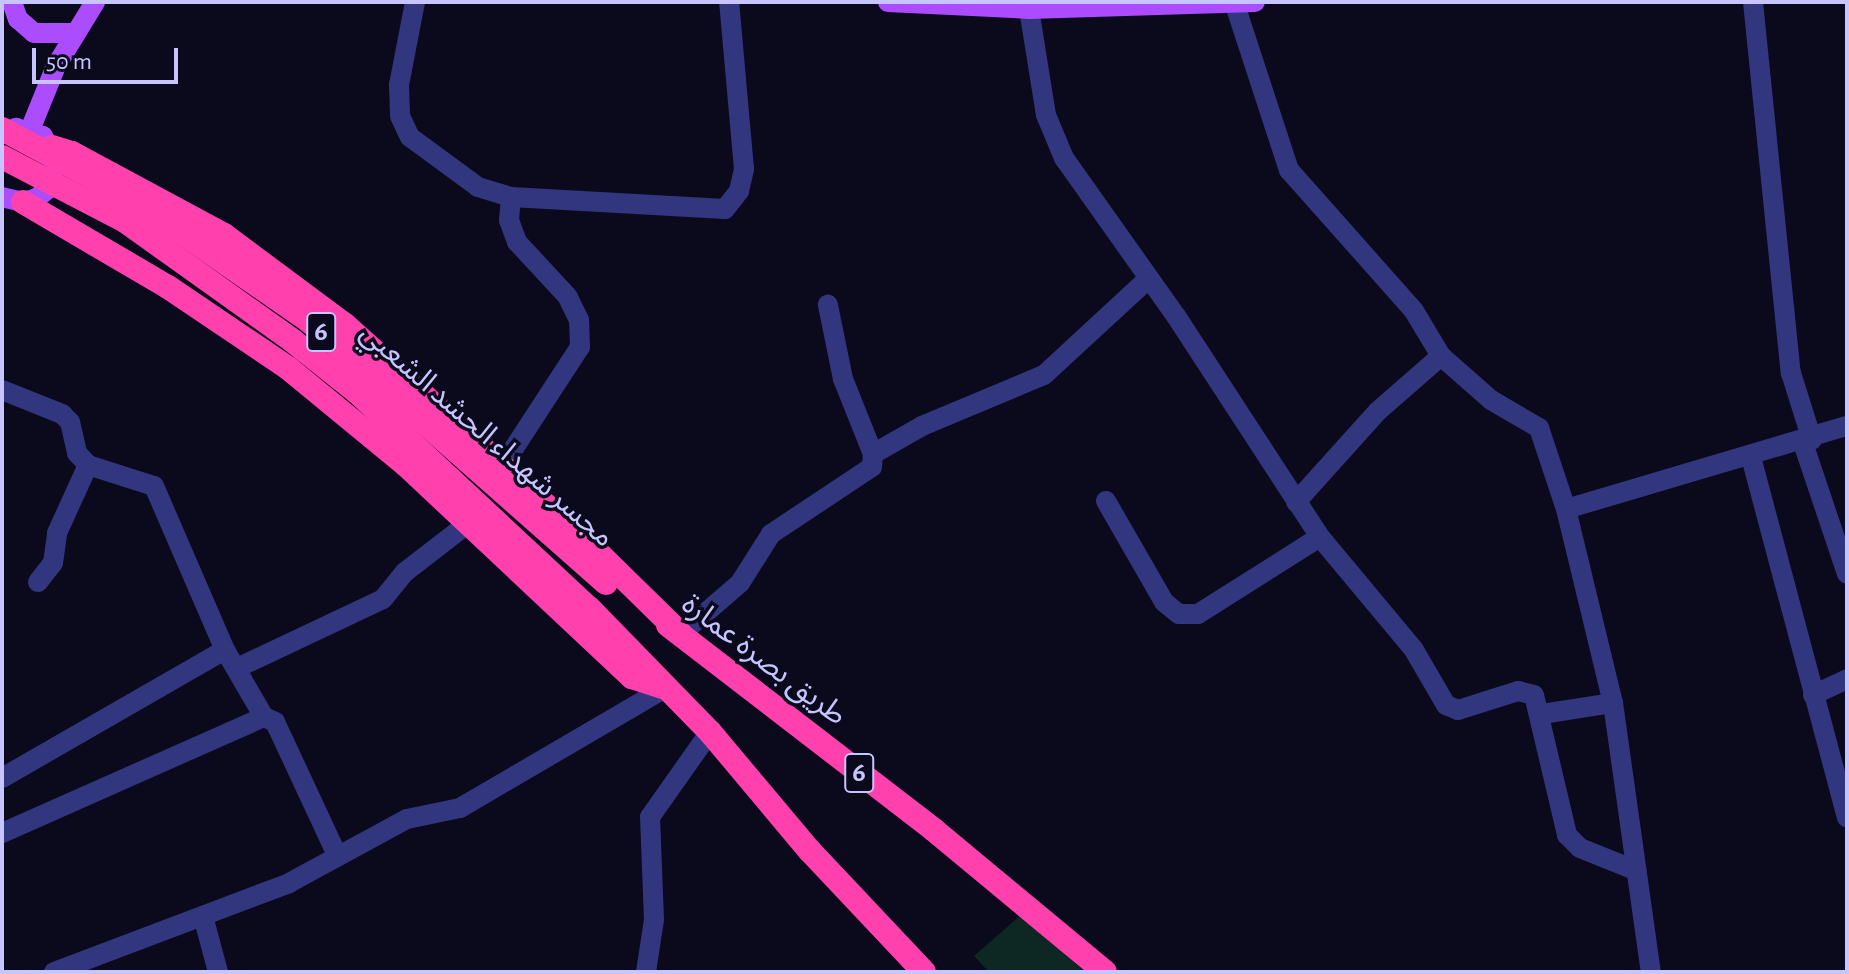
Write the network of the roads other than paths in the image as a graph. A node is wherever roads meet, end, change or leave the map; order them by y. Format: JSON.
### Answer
{"nodes":[{"id":1,"x":12,"y":2,"type":"edge"},
{"id":2,"x":95,"y":2,"type":"edge"},
{"id":3,"x":415,"y":2,"type":"edge"},
{"id":4,"x":729,"y":2,"type":"edge"},
{"id":5,"x":888,"y":2,"type":"edge"},
{"id":6,"x":1753,"y":2,"type":"edge"},
{"id":7,"x":1245,"y":4,"type":"edge"},
{"id":8,"x":1029,"y":9,"type":"junction"},
{"id":9,"x":73,"y":33,"type":"junction"},
{"id":10,"x":10,"y":128,"type":"edge"},
{"id":11,"x":52,"y":147,"type":"junction"},
{"id":12,"x":2,"y":157,"type":"edge"},
{"id":13,"x":511,"y":197,"type":"junction"},
{"id":14,"x":8,"y":202,"type":"edge"},
{"id":15,"x":1148,"y":279,"type":"junction"},
{"id":16,"x":828,"y":305,"type":"dead end"},
{"id":17,"x":1441,"y":356,"type":"junction"},
{"id":18,"x":2,"y":390,"type":"edge"},
{"id":19,"x":1847,"y":426,"type":"edge"},
{"id":20,"x":1807,"y":441,"type":"junction"},
{"id":21,"x":873,"y":454,"type":"junction"},
{"id":22,"x":1751,"y":457,"type":"junction"},
{"id":23,"x":88,"y":465,"type":"junction"},
{"id":24,"x":503,"y":465,"type":"junction"},
{"id":25,"x":1106,"y":501,"type":"dead end"},
{"id":26,"x":1296,"y":502,"type":"junction"},
{"id":27,"x":1566,"y":509,"type":"junction"},
{"id":28,"x":467,"y":524,"type":"junction"},
{"id":29,"x":1320,"y":537,"type":"junction"},
{"id":30,"x":1847,"y":574,"type":"edge"},
{"id":31,"x":38,"y":582,"type":"dead end"},
{"id":32,"x":606,"y":583,"type":"joint"},
{"id":33,"x":681,"y":634,"type":"junction"},
{"id":34,"x":225,"y":650,"type":"junction"},
{"id":35,"x":237,"y":668,"type":"junction"},
{"id":36,"x":1847,"y":679,"type":"edge"},
{"id":37,"x":665,"y":688,"type":"junction"},
{"id":38,"x":1813,"y":695,"type":"junction"},
{"id":39,"x":1613,"y":703,"type":"junction"},
{"id":40,"x":1542,"y":714,"type":"junction"},
{"id":41,"x":264,"y":717,"type":"junction"},
{"id":42,"x":710,"y":732,"type":"junction"},
{"id":43,"x":2,"y":778,"type":"edge"},
{"id":44,"x":1847,"y":817,"type":"edge"},
{"id":45,"x":2,"y":833,"type":"edge"},
{"id":46,"x":337,"y":855,"type":"junction"},
{"id":47,"x":1637,"y":871,"type":"junction"},
{"id":48,"x":203,"y":916,"type":"junction"},
{"id":49,"x":54,"y":972,"type":"edge"},
{"id":50,"x":218,"y":972,"type":"edge"},
{"id":51,"x":646,"y":972,"type":"edge"},
{"id":52,"x":924,"y":972,"type":"edge"},
{"id":53,"x":1105,"y":972,"type":"edge"},
{"id":54,"x":1651,"y":972,"type":"edge"}],
"edges":[{"from":1,"to":9,"type":"main road"},
{"from":2,"to":9,"type":"main road"},
{"from":3,"to":13,"type":"street"},
{"from":4,"to":13,"type":"street"},
{"from":5,"to":8,"type":"main road"},
{"from":6,"to":20,"type":"street"},
{"from":7,"to":8,"type":"main road"},
{"from":7,"to":17,"type":"street"},
{"from":8,"to":15,"type":"street"},
{"from":9,"to":10,"type":"main road"},
{"from":10,"to":11,"type":"main road"},
{"from":10,"to":32,"type":"highway","name":"مجسر شهداء الحشد الشعبي","number":"6","bridge":true},
{"from":11,"to":14,"type":"main road"},
{"from":11,"to":24,"type":"highway"},
{"from":12,"to":37,"type":"highway","number":"6","bridge":true},
{"from":13,"to":24,"type":"street"},
{"from":14,"to":28,"type":"highway"},
{"from":15,"to":21,"type":"street"},
{"from":15,"to":26,"type":"street"},
{"from":16,"to":21,"type":"street"},
{"from":17,"to":26,"type":"street"},
{"from":17,"to":27,"type":"street"},
{"from":18,"to":23,"type":"street"},
{"from":19,"to":20,"type":"street"},
{"from":20,"to":22,"type":"street"},
{"from":20,"to":30,"type":"street"},
{"from":21,"to":33,"type":"street"},
{"from":22,"to":27,"type":"street"},
{"from":22,"to":38,"type":"street"},
{"from":23,"to":31,"type":"street"},
{"from":23,"to":34,"type":"street"},
{"from":24,"to":33,"type":"highway"},
{"from":25,"to":29,"type":"street"},
{"from":26,"to":29,"type":"street"},
{"from":27,"to":39,"type":"street"},
{"from":28,"to":35,"type":"street"},
{"from":28,"to":37,"type":"highway"},
{"from":29,"to":40,"type":"street"},
{"from":32,"to":33,"type":"highway","name":"طريق بصرة عمارة","number":"6"},
{"from":33,"to":53,"type":"highway","name":"طريق بصرة عمارة","number":"6"},
{"from":34,"to":35,"type":"street"},
{"from":34,"to":43,"type":"street"},
{"from":35,"to":41,"type":"street"},
{"from":36,"to":38,"type":"street"},
{"from":37,"to":42,"type":"highway","number":"6"},
{"from":37,"to":46,"type":"street"},
{"from":38,"to":44,"type":"street"},
{"from":39,"to":40,"type":"street"},
{"from":39,"to":47,"type":"street"},
{"from":40,"to":47,"type":"street"},
{"from":41,"to":45,"type":"street"},
{"from":41,"to":46,"type":"street"},
{"from":42,"to":51,"type":"street"},
{"from":42,"to":52,"type":"highway","number":"6"},
{"from":46,"to":48,"type":"street"},
{"from":47,"to":54,"type":"street"},
{"from":48,"to":49,"type":"street"},
{"from":48,"to":50,"type":"street"}]}
